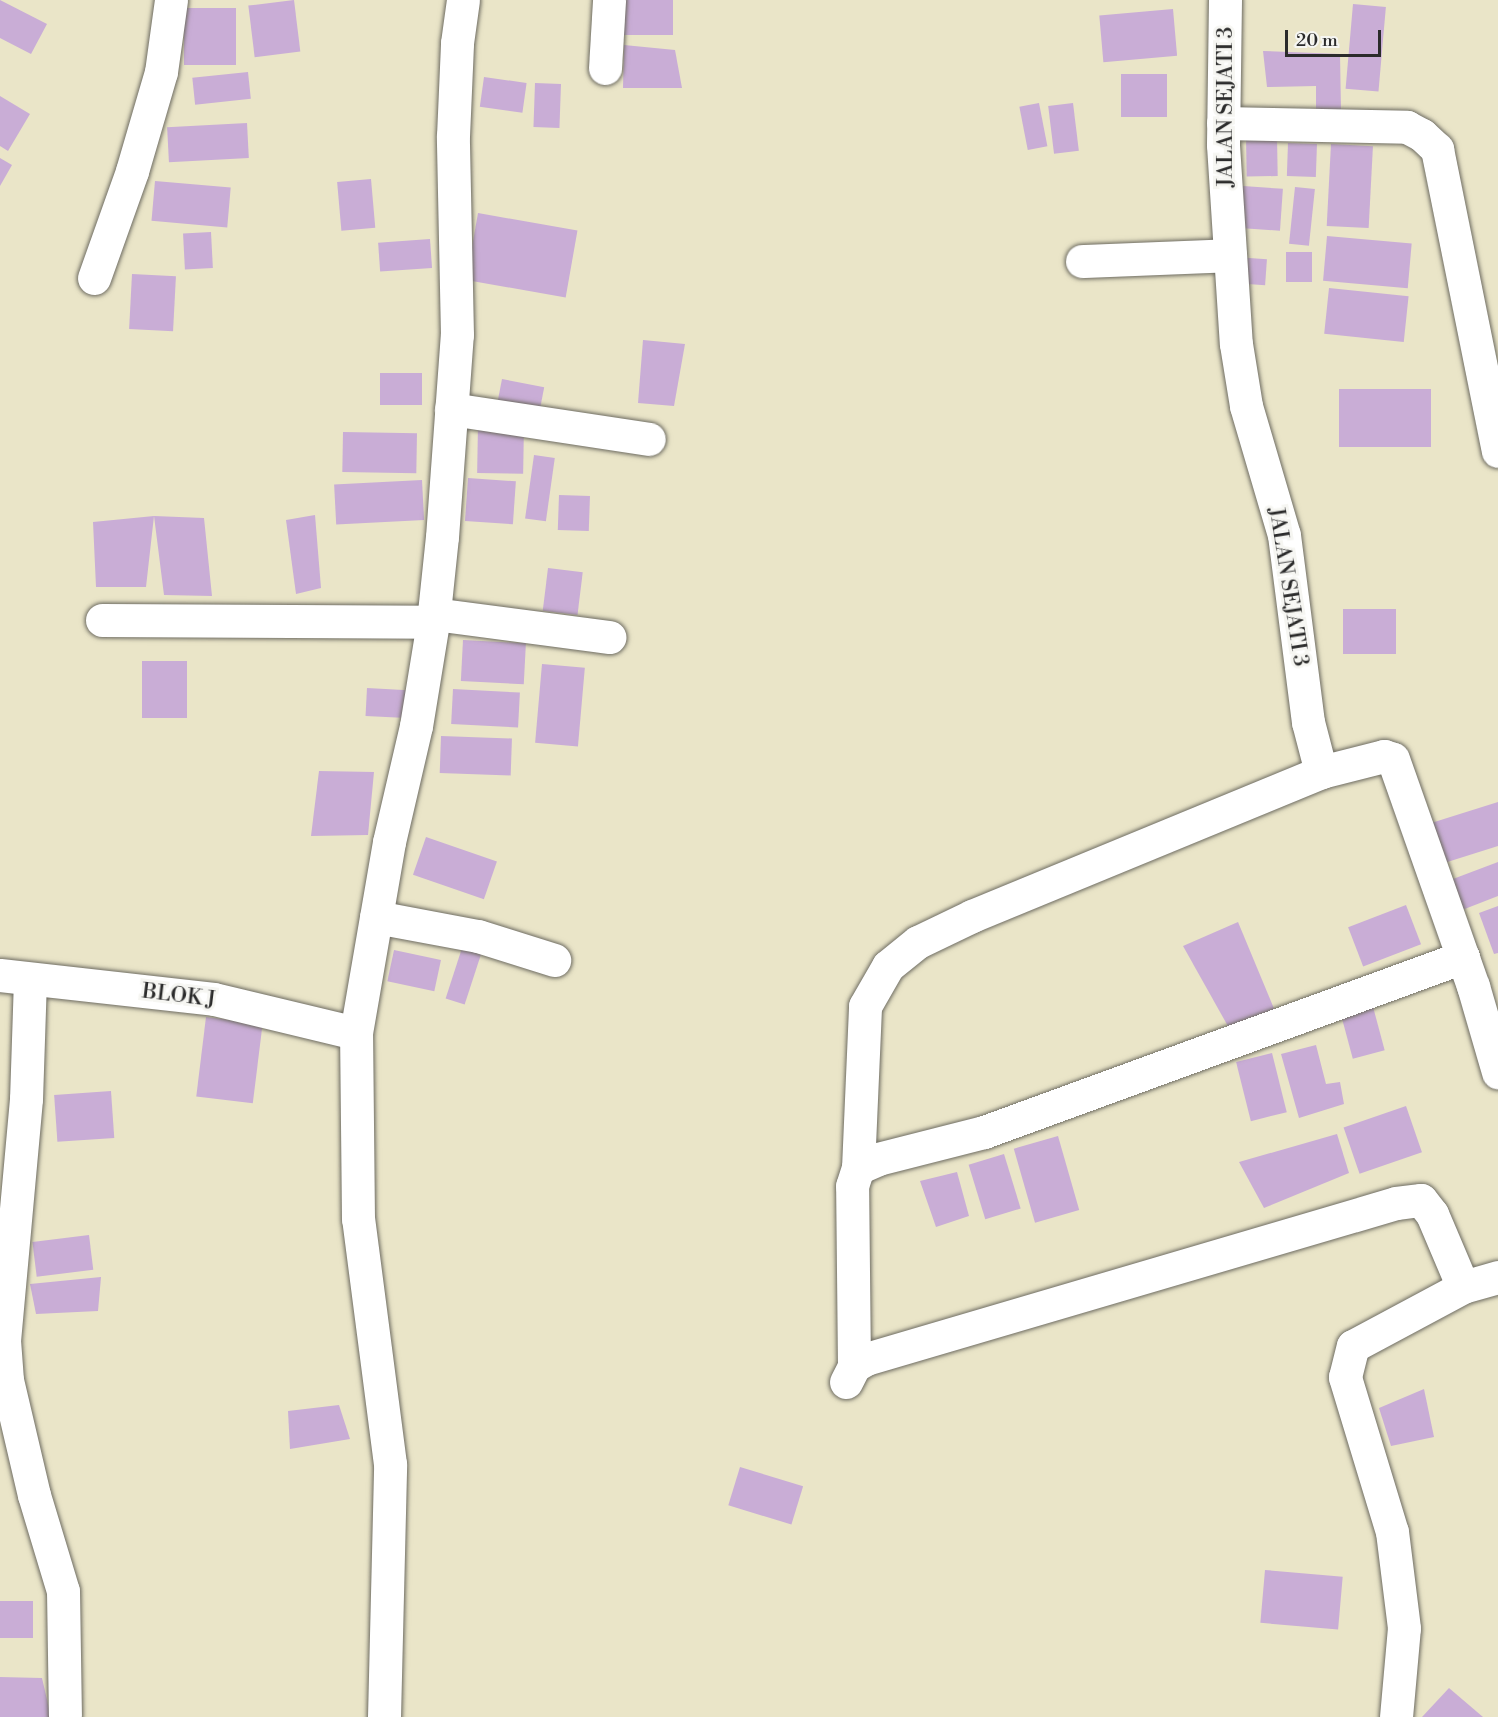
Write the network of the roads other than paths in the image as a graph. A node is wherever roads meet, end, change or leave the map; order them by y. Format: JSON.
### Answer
{"nodes":[{"id":1,"x":171,"y":0,"type":"edge"},
{"id":2,"x":464,"y":0,"type":"edge"},
{"id":3,"x":609,"y":0,"type":"edge"},
{"id":4,"x":1225,"y":0,"type":"edge"},
{"id":5,"x":605,"y":68,"type":"dead end"},
{"id":6,"x":1223,"y":123,"type":"junction"},
{"id":7,"x":1230,"y":255,"type":"junction"},
{"id":8,"x":1082,"y":261,"type":"dead end"},
{"id":9,"x":94,"y":278,"type":"dead end"},
{"id":10,"x":451,"y":409,"type":"junction"},
{"id":11,"x":649,"y":439,"type":"dead end"},
{"id":12,"x":1498,"y":451,"type":"edge"},
{"id":13,"x":433,"y":618,"type":"junction"},
{"id":14,"x":102,"y":620,"type":"dead end"},
{"id":15,"x":609,"y":637,"type":"dead end"},
{"id":16,"x":1321,"y":772,"type":"junction"},
{"id":17,"x":376,"y":917,"type":"junction"},
{"id":18,"x":1463,"y":957,"type":"junction"},
{"id":19,"x":555,"y":960,"type":"dead end"},
{"id":20,"x":15,"y":977,"type":"edge"},
{"id":21,"x":356,"y":1033,"type":"junction"},
{"id":22,"x":1498,"y":1072,"type":"edge"},
{"id":23,"x":858,"y":1168,"type":"junction"},
{"id":24,"x":1498,"y":1277,"type":"edge"},
{"id":25,"x":1463,"y":1287,"type":"junction"},
{"id":26,"x":65,"y":1715,"type":"dead end"},
{"id":27,"x":384,"y":1717,"type":"edge"},
{"id":28,"x":1396,"y":1717,"type":"edge"}],
"edges":[{"from":1,"to":9,"type":"street"},
{"from":2,"to":10,"type":"street"},
{"from":3,"to":5,"type":"street"},
{"from":4,"to":6,"type":"street","name":"JALAN SEJATI 3"},
{"from":6,"to":7,"type":"street","name":"JALAN SEJATI 3"},
{"from":6,"to":12,"type":"street"},
{"from":7,"to":8,"type":"street"},
{"from":7,"to":16,"type":"street","name":"JALAN SEJATI 3"},
{"from":10,"to":11,"type":"street"},
{"from":10,"to":13,"type":"street"},
{"from":13,"to":14,"type":"street"},
{"from":13,"to":15,"type":"street"},
{"from":13,"to":17,"type":"street"},
{"from":16,"to":18,"type":"street"},
{"from":16,"to":23,"type":"street"},
{"from":17,"to":19,"type":"street"},
{"from":17,"to":21,"type":"street"},
{"from":18,"to":22,"type":"street"},
{"from":18,"to":23,"type":"street"},
{"from":20,"to":21,"type":"street","name":"BLOK J"},
{"from":20,"to":26,"type":"street"},
{"from":21,"to":27,"type":"street"},
{"from":23,"to":25,"type":"street"},
{"from":24,"to":25,"type":"street"},
{"from":25,"to":28,"type":"street"}]}
